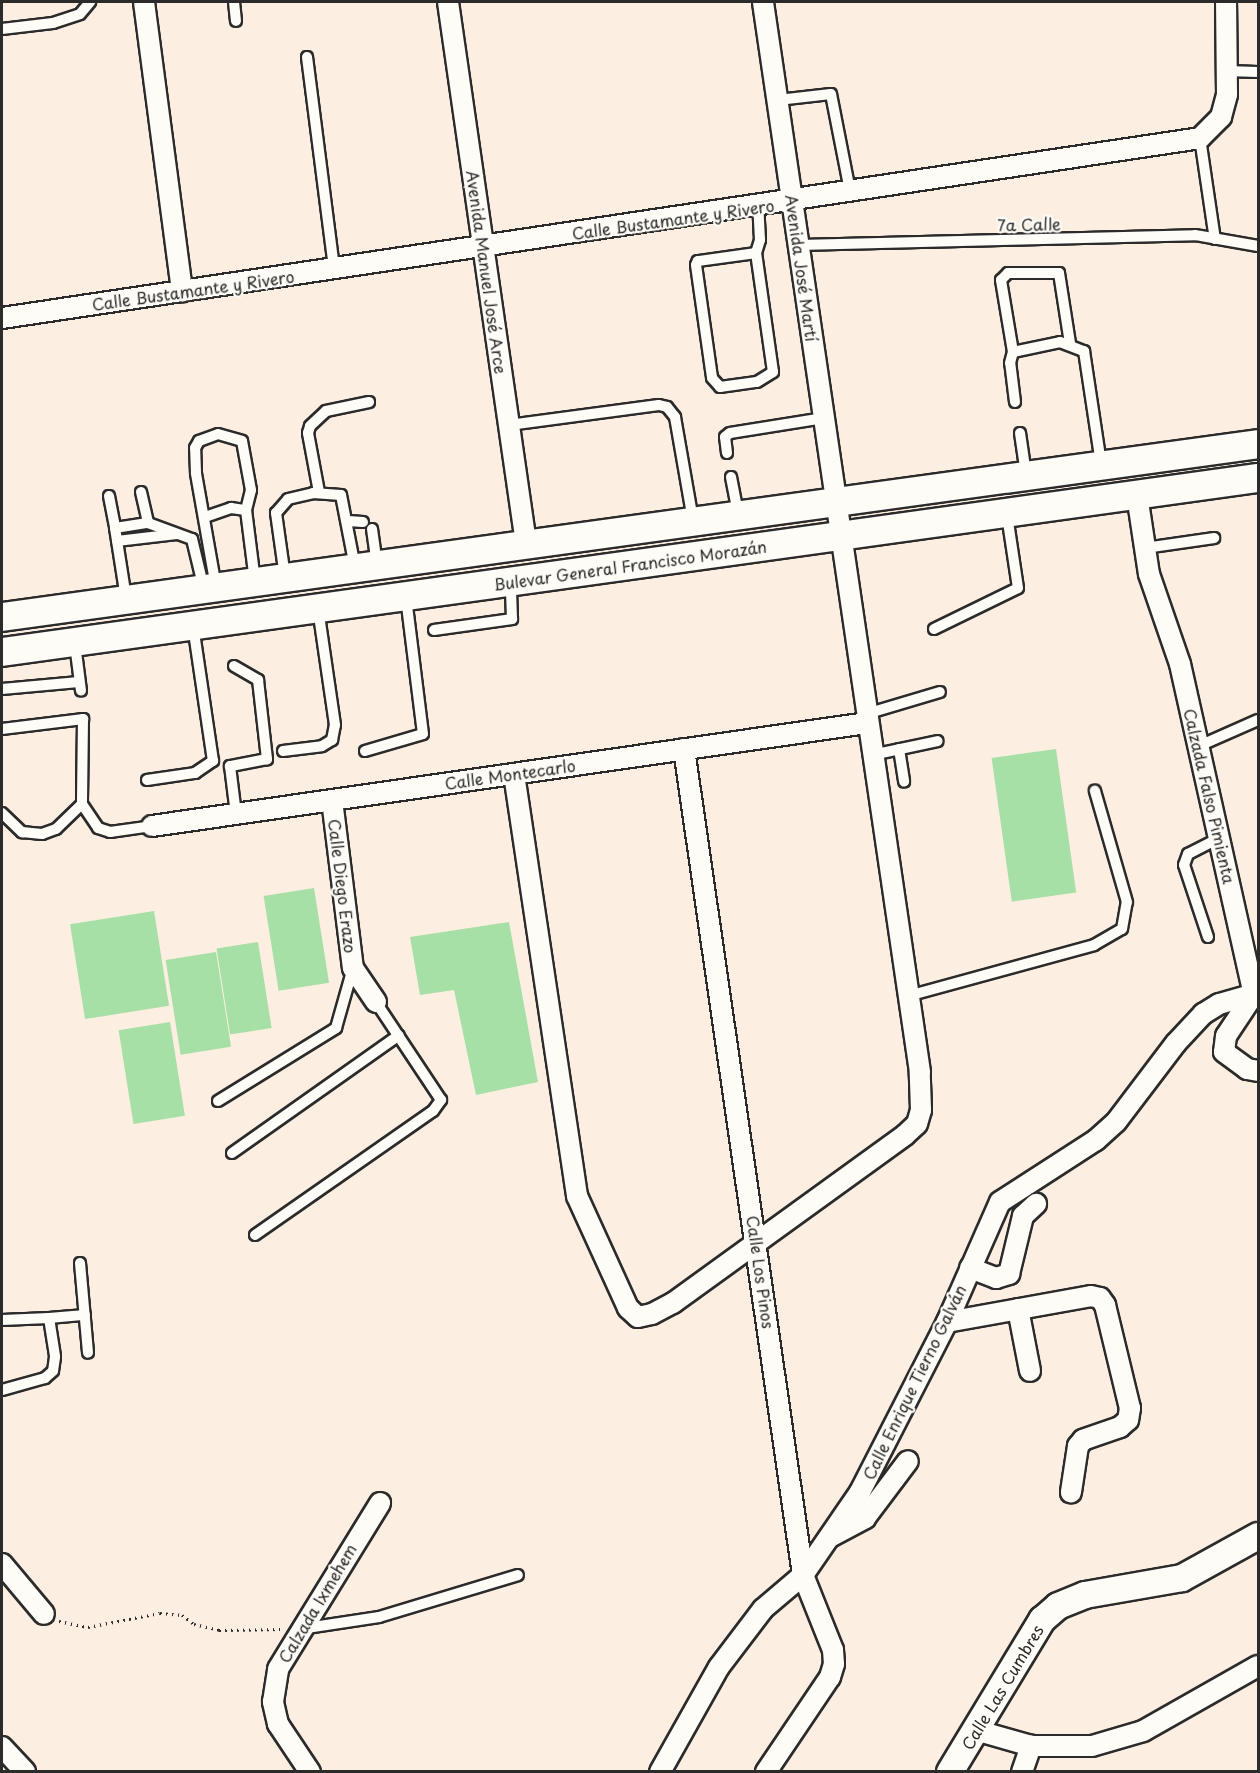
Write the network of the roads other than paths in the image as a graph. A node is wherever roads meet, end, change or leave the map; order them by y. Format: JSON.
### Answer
{"nodes":[{"id":1,"x":90,"y":2,"type":"edge"},
{"id":2,"x":144,"y":2,"type":"edge"},
{"id":3,"x":234,"y":2,"type":"edge"},
{"id":4,"x":448,"y":2,"type":"edge"},
{"id":5,"x":763,"y":2,"type":"edge"},
{"id":6,"x":1226,"y":2,"type":"edge"},
{"id":7,"x":236,"y":21,"type":"dead end"},
{"id":8,"x":2,"y":29,"type":"edge"},
{"id":9,"x":307,"y":57,"type":"dead end"},
{"id":10,"x":1226,"y":71,"type":"junction"},
{"id":11,"x":1258,"y":72,"type":"edge"},
{"id":12,"x":778,"y":100,"type":"junction"},
{"id":13,"x":1200,"y":138,"type":"junction"},
{"id":14,"x":850,"y":191,"type":"junction"},
{"id":15,"x":792,"y":201,"type":"junction"},
{"id":16,"x":758,"y":207,"type":"junction"},
{"id":17,"x":1215,"y":238,"type":"junction"},
{"id":18,"x":799,"y":245,"type":"junction"},
{"id":19,"x":1258,"y":246,"type":"edge"},
{"id":20,"x":483,"y":247,"type":"junction"},
{"id":21,"x":756,"y":253,"type":"junction"},
{"id":22,"x":334,"y":269,"type":"junction"},
{"id":23,"x":182,"y":292,"type":"junction"},
{"id":24,"x":2,"y":318,"type":"edge"},
{"id":25,"x":1070,"y":343,"type":"junction"},
{"id":26,"x":1013,"y":352,"type":"junction"},
{"id":27,"x":369,"y":402,"type":"dead end"},
{"id":28,"x":1015,"y":402,"type":"dead end"},
{"id":29,"x":825,"y":418,"type":"junction"},
{"id":30,"x":509,"y":425,"type":"junction"},
{"id":31,"x":1020,"y":433,"type":"dead end"},
{"id":32,"x":1258,"y":444,"type":"edge"},
{"id":33,"x":727,"y":453,"type":"dead end"},
{"id":34,"x":1101,"y":465,"type":"junction"},
{"id":35,"x":1026,"y":474,"type":"junction"},
{"id":36,"x":731,"y":477,"type":"dead end"},
{"id":37,"x":1258,"y":478,"type":"edge"},
{"id":38,"x":141,"y":492,"type":"dead end"},
{"id":39,"x":319,"y":492,"type":"junction"},
{"id":40,"x":1137,"y":495,"type":"junction"},
{"id":41,"x":109,"y":496,"type":"dead end"},
{"id":42,"x":837,"y":500,"type":"junction"},
{"id":43,"x":246,"y":510,"type":"junction"},
{"id":44,"x":738,"y":513,"type":"junction"},
{"id":45,"x":1007,"y":513,"type":"junction"},
{"id":46,"x":206,"y":517,"type":"junction"},
{"id":47,"x":693,"y":520,"type":"junction"},
{"id":48,"x":348,"y":521,"type":"junction"},
{"id":49,"x":363,"y":522,"type":"dead end"},
{"id":50,"x":148,"y":523,"type":"junction"},
{"id":51,"x":115,"y":528,"type":"junction"},
{"id":52,"x":372,"y":529,"type":"dead end"},
{"id":53,"x":181,"y":534,"type":"junction"},
{"id":54,"x":841,"y":536,"type":"junction"},
{"id":55,"x":1214,"y":538,"type":"dead end"},
{"id":56,"x":117,"y":542,"type":"junction"},
{"id":57,"x":526,"y":543,"type":"junction"},
{"id":58,"x":1145,"y":548,"type":"junction"},
{"id":59,"x":366,"y":566,"type":"junction"},
{"id":60,"x":285,"y":577,"type":"junction"},
{"id":61,"x":511,"y":581,"type":"junction"},
{"id":62,"x":255,"y":582,"type":"junction"},
{"id":63,"x":210,"y":588,"type":"junction"},
{"id":64,"x":406,"y":596,"type":"junction"},
{"id":65,"x":126,"y":600,"type":"junction"},
{"id":66,"x":317,"y":608,"type":"junction"},
{"id":67,"x":2,"y":617,"type":"edge"},
{"id":68,"x":193,"y":625,"type":"junction"},
{"id":69,"x":434,"y":630,"type":"dead end"},
{"id":70,"x":934,"y":630,"type":"dead end"},
{"id":71,"x":74,"y":642,"type":"junction"},
{"id":72,"x":2,"y":652,"type":"edge"},
{"id":73,"x":234,"y":666,"type":"dead end"},
{"id":74,"x":2,"y":689,"type":"edge"},
{"id":75,"x":940,"y":692,"type":"dead end"},
{"id":76,"x":867,"y":718,"type":"junction"},
{"id":77,"x":1258,"y":720,"type":"edge"},
{"id":78,"x":2,"y":729,"type":"edge"},
{"id":79,"x":938,"y":741,"type":"dead end"},
{"id":80,"x":1199,"y":746,"type":"junction"},
{"id":81,"x":684,"y":749,"type":"junction"},
{"id":82,"x":899,"y":749,"type":"junction"},
{"id":83,"x":283,"y":751,"type":"dead end"},
{"id":84,"x":364,"y":751,"type":"dead end"},
{"id":85,"x":872,"y":755,"type":"junction"},
{"id":86,"x":513,"y":774,"type":"junction"},
{"id":87,"x":147,"y":780,"type":"dead end"},
{"id":88,"x":904,"y":783,"type":"dead end"},
{"id":89,"x":1095,"y":791,"type":"dead end"},
{"id":90,"x":332,"y":800,"type":"junction"},
{"id":91,"x":82,"y":804,"type":"junction"},
{"id":92,"x":2,"y":813,"type":"edge"},
{"id":93,"x":236,"y":814,"type":"junction"},
{"id":94,"x":153,"y":826,"type":"joint"},
{"id":95,"x":1220,"y":838,"type":"junction"},
{"id":96,"x":1208,"y":937,"type":"dead end"},
{"id":97,"x":353,"y":968,"type":"junction"},
{"id":98,"x":1256,"y":994,"type":"edge"},
{"id":99,"x":908,"y":996,"type":"junction"},
{"id":100,"x":376,"y":1002,"type":"joint"},
{"id":101,"x":399,"y":1035,"type":"junction"},
{"id":102,"x":1258,"y":1071,"type":"edge"},
{"id":103,"x":218,"y":1101,"type":"dead end"},
{"id":104,"x":232,"y":1153,"type":"dead end"},
{"id":105,"x":1036,"y":1204,"type":"dead end"},
{"id":106,"x":255,"y":1236,"type":"dead end"},
{"id":107,"x":757,"y":1243,"type":"junction"},
{"id":108,"x":80,"y":1263,"type":"dead end"},
{"id":109,"x":969,"y":1268,"type":"junction"},
{"id":110,"x":1018,"y":1309,"type":"junction"},
{"id":111,"x":85,"y":1315,"type":"junction"},
{"id":112,"x":49,"y":1318,"type":"junction"},
{"id":113,"x":2,"y":1320,"type":"edge"},
{"id":114,"x":947,"y":1322,"type":"junction"},
{"id":115,"x":88,"y":1353,"type":"dead end"},
{"id":116,"x":1030,"y":1371,"type":"dead end"},
{"id":117,"x":2,"y":1390,"type":"edge"},
{"id":118,"x":908,"y":1461,"type":"dead end"},
{"id":119,"x":1071,"y":1492,"type":"dead end"},
{"id":120,"x":380,"y":1503,"type":"dead end"},
{"id":121,"x":1258,"y":1536,"type":"edge"},
{"id":122,"x":828,"y":1538,"type":"junction"},
{"id":123,"x":2,"y":1564,"type":"edge"},
{"id":124,"x":518,"y":1575,"type":"dead end"},
{"id":125,"x":803,"y":1575,"type":"junction"},
{"id":126,"x":44,"y":1614,"type":"road end"},
{"id":127,"x":300,"y":1629,"type":"junction"},
{"id":128,"x":1258,"y":1666,"type":"edge"},
{"id":129,"x":975,"y":1730,"type":"junction"},
{"id":130,"x":1031,"y":1746,"type":"junction"},
{"id":131,"x":2,"y":1747,"type":"edge"},
{"id":132,"x":24,"y":1772,"type":"edge"},
{"id":133,"x":310,"y":1772,"type":"edge"},
{"id":134,"x":660,"y":1772,"type":"edge"},
{"id":135,"x":766,"y":1772,"type":"edge"},
{"id":136,"x":950,"y":1772,"type":"edge"},
{"id":137,"x":1022,"y":1772,"type":"edge"}],
"edges":[{"from":1,"to":8,"type":"lane"},
{"from":2,"to":23,"type":"street"},
{"from":3,"to":7,"type":"lane"},
{"from":4,"to":20,"type":"street","name":"Avenida Manuel José Arce"},
{"from":5,"to":12,"type":"street","name":"Avenida José Martí"},
{"from":6,"to":10,"type":"street"},
{"from":9,"to":22,"type":"lane"},
{"from":10,"to":11,"type":"lane"},
{"from":10,"to":13,"type":"street"},
{"from":12,"to":14,"type":"lane"},
{"from":12,"to":15,"type":"street","name":"Avenida José Martí"},
{"from":13,"to":14,"type":"street","name":"Calle Bustamante y Rivero"},
{"from":13,"to":17,"type":"lane"},
{"from":14,"to":15,"type":"street","name":"Calle Bustamante y Rivero"},
{"from":15,"to":16,"type":"street","name":"Calle Bustamante y Rivero"},
{"from":15,"to":18,"type":"street","name":"Avenida José Martí"},
{"from":16,"to":20,"type":"street","name":"Calle Bustamante y Rivero"},
{"from":16,"to":21,"type":"lane"},
{"from":17,"to":18,"type":"lane","name":"7a Calle"},
{"from":17,"to":19,"type":"lane","name":"7a Calle"},
{"from":18,"to":29,"type":"street","name":"Avenida José Martí"},
{"from":20,"to":22,"type":"street","name":"Calle Bustamante y Rivero"},
{"from":20,"to":30,"type":"street","name":"Avenida Manuel José Arce"},
{"from":21,"to":21,"type":"lane"},
{"from":22,"to":23,"type":"street","name":"Calle Bustamante y Rivero"},
{"from":23,"to":24,"type":"street","name":"Calle Bustamante y Rivero"},
{"from":25,"to":26,"type":"lane"},
{"from":25,"to":26,"type":"lane"},
{"from":25,"to":34,"type":"lane"},
{"from":26,"to":28,"type":"lane"},
{"from":27,"to":39,"type":"lane"},
{"from":29,"to":33,"type":"lane"},
{"from":29,"to":42,"type":"street","name":"Avenida José Martí"},
{"from":30,"to":47,"type":"lane"},
{"from":30,"to":57,"type":"street","name":"Avenida Manuel José Arce"},
{"from":31,"to":35,"type":"lane"},
{"from":32,"to":34,"type":"main road"},
{"from":34,"to":35,"type":"main road"},
{"from":35,"to":42,"type":"main road"},
{"from":36,"to":44,"type":"lane"},
{"from":37,"to":40,"type":"main road","name":"Bulevar General Francisco Morazán"},
{"from":38,"to":50,"type":"lane"},
{"from":39,"to":48,"type":"lane"},
{"from":39,"to":60,"type":"lane"},
{"from":40,"to":45,"type":"main road","name":"Bulevar General Francisco Morazán"},
{"from":40,"to":58,"type":"street","name":"Calzada Falso Pimienta"},
{"from":41,"to":51,"type":"lane"},
{"from":42,"to":44,"type":"main road"},
{"from":42,"to":54,"type":"street","name":"Avenida José Martí"},
{"from":43,"to":46,"type":"lane"},
{"from":43,"to":46,"type":"lane"},
{"from":43,"to":62,"type":"lane"},
{"from":44,"to":47,"type":"main road"},
{"from":45,"to":54,"type":"main road","name":"Bulevar General Francisco Morazán"},
{"from":45,"to":70,"type":"lane"},
{"from":46,"to":63,"type":"lane"},
{"from":47,"to":57,"type":"main road"},
{"from":48,"to":49,"type":"lane"},
{"from":48,"to":59,"type":"lane"},
{"from":50,"to":51,"type":"lane"},
{"from":50,"to":53,"type":"lane"},
{"from":51,"to":56,"type":"lane"},
{"from":52,"to":59,"type":"lane"},
{"from":53,"to":56,"type":"lane"},
{"from":53,"to":63,"type":"lane"},
{"from":54,"to":61,"type":"main road","name":"Bulevar General Francisco Morazán"},
{"from":54,"to":76,"type":"street","name":"Avenida José Martí"},
{"from":55,"to":58,"type":"lane"},
{"from":56,"to":65,"type":"lane"},
{"from":57,"to":59,"type":"main road"},
{"from":58,"to":80,"type":"street","name":"Calzada Falso Pimienta"},
{"from":59,"to":60,"type":"main road"},
{"from":60,"to":62,"type":"main road"},
{"from":61,"to":64,"type":"main road","name":"Bulevar General Francisco Morazán"},
{"from":61,"to":69,"type":"lane"},
{"from":62,"to":63,"type":"main road"},
{"from":63,"to":65,"type":"main road"},
{"from":64,"to":66,"type":"main road","name":"Bulevar General Francisco Morazán"},
{"from":64,"to":84,"type":"lane"},
{"from":65,"to":67,"type":"main road"},
{"from":66,"to":68,"type":"main road","name":"Bulevar General Francisco Morazán"},
{"from":66,"to":83,"type":"lane"},
{"from":68,"to":71,"type":"main road","name":"Bulevar General Francisco Morazán"},
{"from":68,"to":87,"type":"lane"},
{"from":71,"to":72,"type":"main road","name":"Bulevar General Francisco Morazán"},
{"from":71,"to":74,"type":"lane"},
{"from":73,"to":93,"type":"lane"},
{"from":75,"to":76,"type":"lane"},
{"from":76,"to":81,"type":"street","name":"Calle Montecarlo"},
{"from":76,"to":85,"type":"street","name":"Avenida José Martí"},
{"from":77,"to":80,"type":"lane"},
{"from":78,"to":91,"type":"lane"},
{"from":79,"to":82,"type":"lane"},
{"from":80,"to":95,"type":"street","name":"Calzada Falso Pimienta"},
{"from":81,"to":86,"type":"street","name":"Calle Montecarlo"},
{"from":81,"to":107,"type":"street","name":"Calle Los Pinos"},
{"from":82,"to":85,"type":"lane"},
{"from":82,"to":88,"type":"lane"},
{"from":85,"to":99,"type":"street","name":"Avenida José Martí"},
{"from":86,"to":90,"type":"street","name":"Calle Montecarlo"},
{"from":86,"to":107,"type":"street"},
{"from":89,"to":99,"type":"lane"},
{"from":90,"to":93,"type":"street","name":"Calle Montecarlo"},
{"from":90,"to":97,"type":"street","name":"Calle Diego Erazo"},
{"from":91,"to":92,"type":"lane"},
{"from":91,"to":94,"type":"lane"},
{"from":93,"to":94,"type":"street","name":"Calle Montecarlo"},
{"from":95,"to":96,"type":"lane"},
{"from":95,"to":98,"type":"street","name":"Calzada Falso Pimienta"},
{"from":97,"to":100,"type":"street","name":"Calle Diego Erazo"},
{"from":97,"to":103,"type":"lane"},
{"from":98,"to":102,"type":"street"},
{"from":98,"to":109,"type":"street","name":"Calle Enrique Tierno Galván"},
{"from":99,"to":107,"type":"street","name":"Avenida José Martí"},
{"from":100,"to":101,"type":"lane"},
{"from":101,"to":104,"type":"lane"},
{"from":101,"to":106,"type":"lane"},
{"from":105,"to":109,"type":"street"},
{"from":107,"to":125,"type":"street","name":"Calle Los Pinos"},
{"from":108,"to":111,"type":"lane"},
{"from":109,"to":114,"type":"street","name":"Calle Enrique Tierno Galván"},
{"from":110,"to":114,"type":"street"},
{"from":110,"to":116,"type":"street"},
{"from":110,"to":119,"type":"street"},
{"from":111,"to":112,"type":"lane"},
{"from":111,"to":115,"type":"lane"},
{"from":112,"to":113,"type":"lane"},
{"from":112,"to":117,"type":"lane"},
{"from":114,"to":122,"type":"street","name":"Calle Enrique Tierno Galván"},
{"from":118,"to":122,"type":"street"},
{"from":120,"to":127,"type":"street","name":"Calzada Ixmehem"},
{"from":121,"to":129,"type":"street","name":"Calle Las Cumbres"},
{"from":122,"to":125,"type":"street","name":"Calle Enrique Tierno Galván"},
{"from":123,"to":126,"type":"street"},
{"from":124,"to":127,"type":"lane"},
{"from":125,"to":134,"type":"street","name":"Calle Enrique Tierno Galván"},
{"from":125,"to":135,"type":"street","name":"Calle Los Pinos"},
{"from":127,"to":133,"type":"street","name":"Calzada Ixmehem"},
{"from":128,"to":130,"type":"street"},
{"from":129,"to":130,"type":"street"},
{"from":129,"to":136,"type":"street","name":"Calle Las Cumbres"},
{"from":130,"to":137,"type":"street"},
{"from":131,"to":132,"type":"street"}]}
